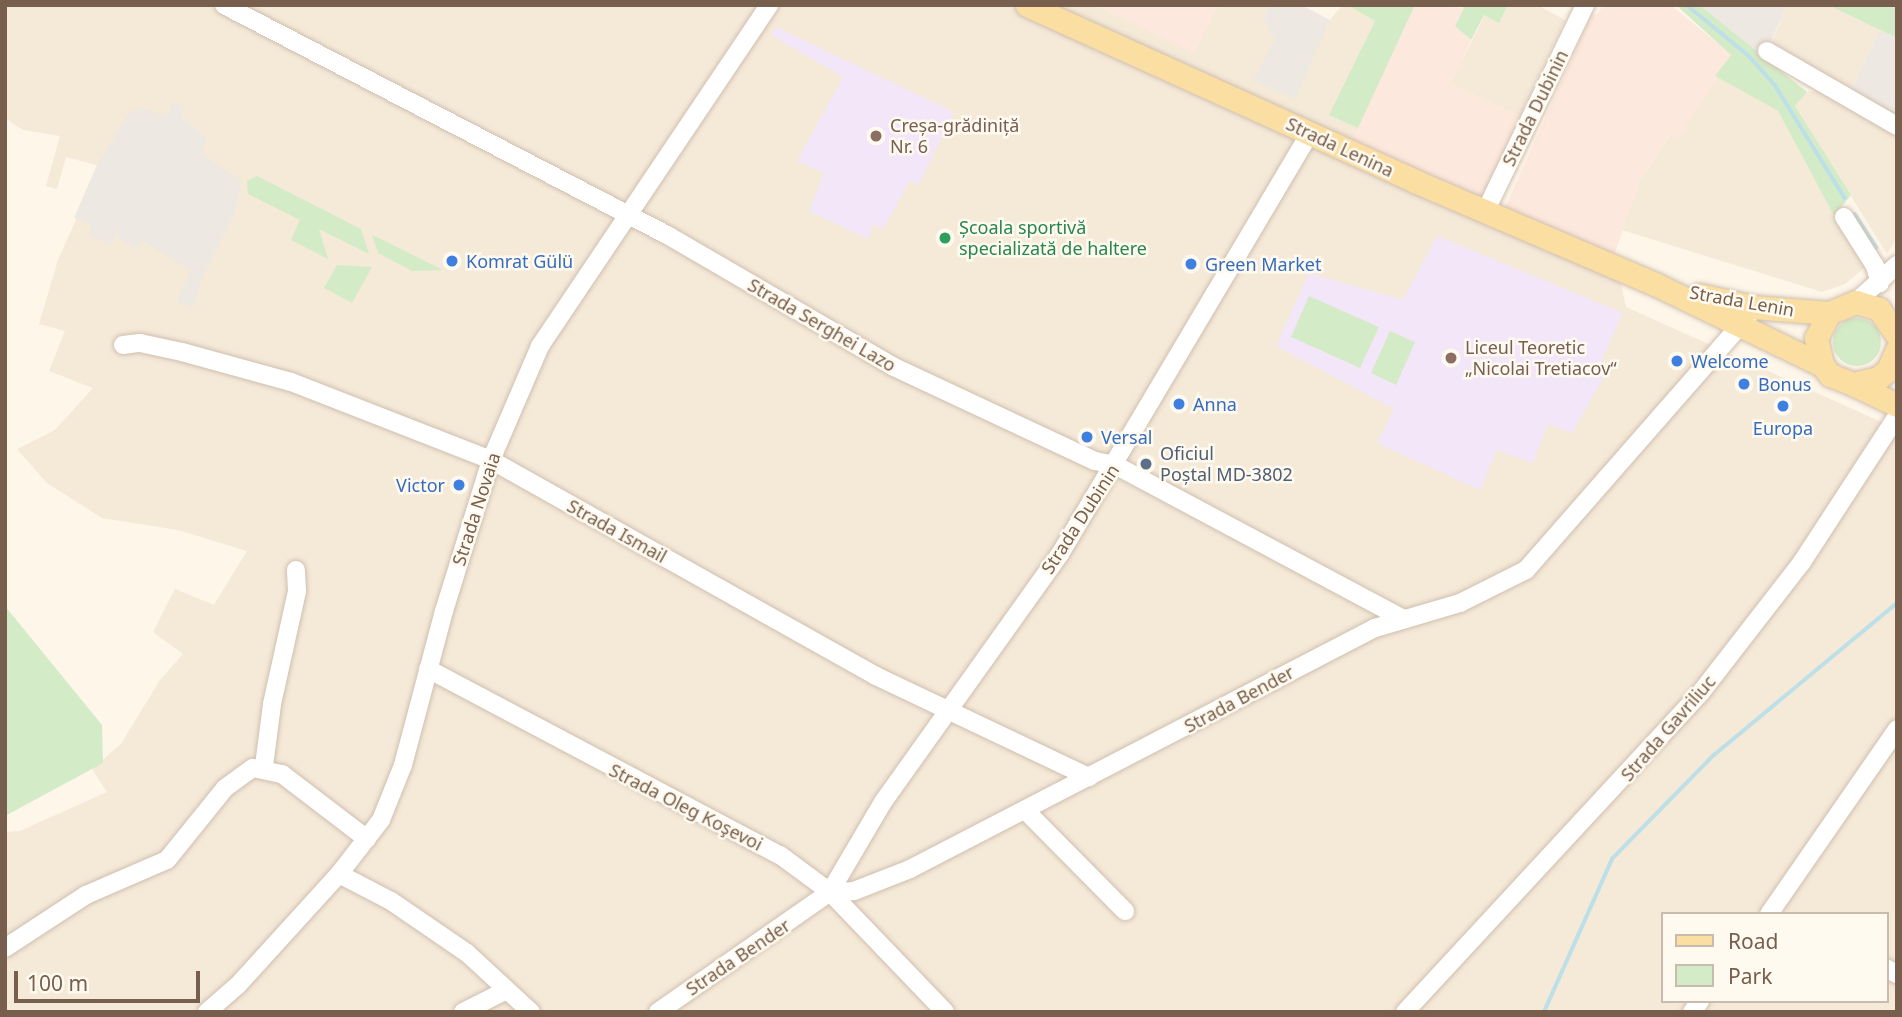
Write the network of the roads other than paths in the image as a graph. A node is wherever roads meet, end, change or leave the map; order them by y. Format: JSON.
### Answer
{"nodes":[{"id":1,"x":224,"y":5,"type":"edge"},
{"id":2,"x":769,"y":5,"type":"edge"},
{"id":3,"x":1027,"y":5,"type":"edge"},
{"id":4,"x":1585,"y":5,"type":"edge"},
{"id":5,"x":248,"y":11,"type":"edge"},
{"id":6,"x":1767,"y":51,"type":"dead end"},
{"id":7,"x":1897,"y":126,"type":"edge"},
{"id":8,"x":1310,"y":133,"type":"junction"},
{"id":9,"x":1485,"y":212,"type":"junction"},
{"id":10,"x":626,"y":215,"type":"junction"},
{"id":11,"x":1844,"y":217,"type":"dead end"},
{"id":12,"x":1897,"y":265,"type":"edge"},
{"id":13,"x":1880,"y":284,"type":"junction"},
{"id":14,"x":1856,"y":302,"type":"junction"},
{"id":15,"x":1829,"y":313,"type":"junction"},
{"id":16,"x":1747,"y":317,"type":"junction"},
{"id":17,"x":1896,"y":333,"type":"edge"},
{"id":18,"x":123,"y":345,"type":"dead end"},
{"id":19,"x":1822,"y":365,"type":"junction"},
{"id":20,"x":1853,"y":384,"type":"junction"},
{"id":21,"x":1897,"y":405,"type":"edge"},
{"id":22,"x":1897,"y":416,"type":"edge"},
{"id":23,"x":491,"y":460,"type":"junction"},
{"id":24,"x":1115,"y":465,"type":"junction"},
{"id":25,"x":296,"y":570,"type":"dead end"},
{"id":26,"x":1404,"y":619,"type":"junction"},
{"id":27,"x":428,"y":669,"type":"junction"},
{"id":28,"x":945,"y":712,"type":"junction"},
{"id":29,"x":1897,"y":729,"type":"edge"},
{"id":30,"x":264,"y":766,"type":"junction"},
{"id":31,"x":1089,"y":778,"type":"junction"},
{"id":32,"x":1026,"y":811,"type":"junction"},
{"id":33,"x":367,"y":839,"type":"junction"},
{"id":34,"x":339,"y":874,"type":"junction"},
{"id":35,"x":830,"y":892,"type":"junction"},
{"id":36,"x":1125,"y":911,"type":"dead end"},
{"id":37,"x":1778,"y":911,"type":"edge"},
{"id":38,"x":5,"y":948,"type":"edge"},
{"id":39,"x":507,"y":990,"type":"junction"},
{"id":40,"x":206,"y":1012,"type":"edge"},
{"id":41,"x":463,"y":1012,"type":"edge"},
{"id":42,"x":531,"y":1012,"type":"edge"},
{"id":43,"x":658,"y":1012,"type":"edge"},
{"id":44,"x":945,"y":1012,"type":"edge"},
{"id":45,"x":1405,"y":1012,"type":"edge"}],
"edges":[{"from":1,"to":5,"type":"street","name":"Strada Serghei Lazo"},
{"from":2,"to":10,"type":"street","name":"Strada Novaia"},
{"from":3,"to":8,"type":"main road","name":"Strada Lenina"},
{"from":4,"to":9,"type":"street","name":"Strada Dubinin"},
{"from":5,"to":10,"type":"street","name":"Strada Serghei Lazo"},
{"from":6,"to":7,"type":"street"},
{"from":8,"to":9,"type":"main road","name":"Strada Lenina"},
{"from":8,"to":24,"type":"street","name":"Strada Dubinin"},
{"from":9,"to":16,"type":"main road","name":"Strada Lenina"},
{"from":10,"to":23,"type":"street","name":"Strada Novaia"},
{"from":10,"to":24,"type":"street","name":"Strada Serghei Lazo"},
{"from":11,"to":13,"type":"street"},
{"from":12,"to":13,"type":"street"},
{"from":13,"to":14,"type":"street"},
{"from":14,"to":15,"type":"main road"},
{"from":14,"to":17,"type":"main road"},
{"from":15,"to":16,"type":"main road","name":"Strada Lenin"},
{"from":15,"to":19,"type":"main road"},
{"from":16,"to":19,"type":"main road","name":"Strada Lenina"},
{"from":16,"to":26,"type":"street","name":"Strada Bender"},
{"from":17,"to":20,"type":"main road"},
{"from":18,"to":23,"type":"street","name":"Strada Ismail"},
{"from":19,"to":20,"type":"main road"},
{"from":20,"to":21,"type":"main road"},
{"from":22,"to":45,"type":"street","name":"Strada Gavriliuc"},
{"from":23,"to":27,"type":"street","name":"Strada Novaia"},
{"from":23,"to":28,"type":"street","name":"Strada Ismail"},
{"from":24,"to":26,"type":"street","name":"Strada Serghei Lazo"},
{"from":24,"to":28,"type":"street","name":"Strada Dubinin"},
{"from":25,"to":30,"type":"street"},
{"from":26,"to":31,"type":"street","name":"Strada Bender"},
{"from":27,"to":33,"type":"street","name":"Strada Novaia"},
{"from":27,"to":35,"type":"street","name":"Strada Oleg Koşevoi"},
{"from":28,"to":31,"type":"street","name":"Strada Ismail"},
{"from":28,"to":35,"type":"street","name":"Strada Dubinin"},
{"from":29,"to":37,"type":"street"},
{"from":30,"to":33,"type":"street"},
{"from":30,"to":38,"type":"street"},
{"from":31,"to":32,"type":"street","name":"Strada Bender"},
{"from":32,"to":35,"type":"street","name":"Strada Bender"},
{"from":32,"to":36,"type":"street"},
{"from":33,"to":34,"type":"street","name":"Strada Novaia"},
{"from":34,"to":39,"type":"street"},
{"from":34,"to":40,"type":"street","name":"Strada Novaia"},
{"from":35,"to":43,"type":"street","name":"Strada Bender"},
{"from":35,"to":44,"type":"street","name":"Strada Oleg Koşevoi"},
{"from":39,"to":41,"type":"street"},
{"from":39,"to":42,"type":"street"}]}
